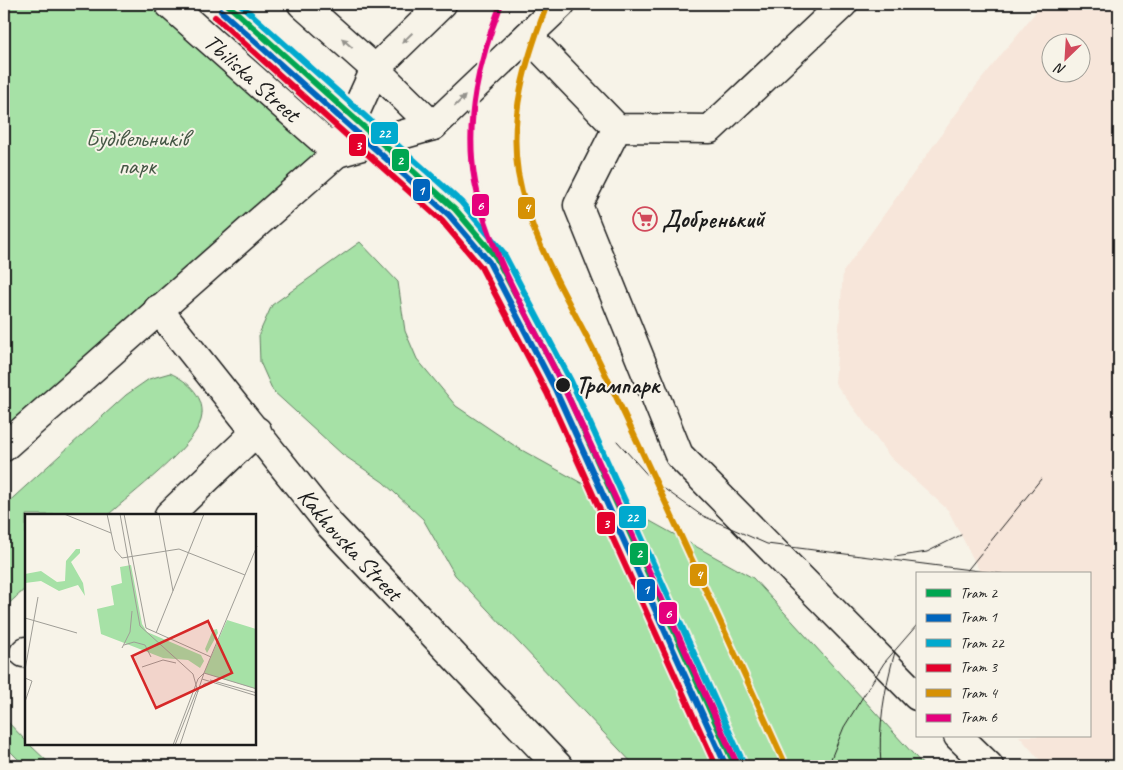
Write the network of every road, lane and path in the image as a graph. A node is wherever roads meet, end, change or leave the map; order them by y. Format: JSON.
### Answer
{"nodes":[{"id":1,"x":168,"y":4,"type":"edge"},
{"id":2,"x":302,"y":4,"type":"edge"},
{"id":3,"x":442,"y":4,"type":"edge"},
{"id":4,"x":561,"y":4,"type":"edge"},
{"id":5,"x":843,"y":4,"type":"edge"},
{"id":6,"x":528,"y":36,"type":"junction"},
{"id":7,"x":374,"y":69,"type":"junction"},
{"id":8,"x":433,"y":126,"type":"junction"},
{"id":9,"x":617,"y":128,"type":"junction"},
{"id":10,"x":337,"y":153,"type":"junction"},
{"id":11,"x":158,"y":309,"type":"junction"},
{"id":12,"x":257,"y":431,"type":"junction"},
{"id":13,"x":4,"y":447,"type":"edge"},
{"id":14,"x":170,"y":514,"type":"edge"},
{"id":15,"x":916,"y":695,"type":"edge"},
{"id":16,"x":960,"y":738,"type":"edge"},
{"id":17,"x":558,"y":766,"type":"edge"},
{"id":18,"x":989,"y":766,"type":"edge"}],
"edges":[{"from":1,"to":10,"type":"main road","name":"Tbiliska Street"},
{"from":7,"to":2,"type":"main road","one_way":true},
{"from":3,"to":7,"type":"main road","one_way":true},
{"from":4,"to":6,"type":"main road"},
{"from":5,"to":9,"type":"main road"},
{"from":8,"to":6,"type":"main road","one_way":true},
{"from":6,"to":9,"type":"main road"},
{"from":7,"to":8,"type":"main road"},
{"from":7,"to":10,"type":"main road"},
{"from":8,"to":10,"type":"main road"},
{"from":9,"to":15,"type":"main road"},
{"from":10,"to":11,"type":"main road"},
{"from":11,"to":12,"type":"main road","name":"Kakhovska Street"},
{"from":11,"to":13,"type":"main road"},
{"from":12,"to":14,"type":"main road"},
{"from":12,"to":17,"type":"main road","name":"Kakhovska Street"},
{"from":16,"to":18,"type":"main road"}]}
